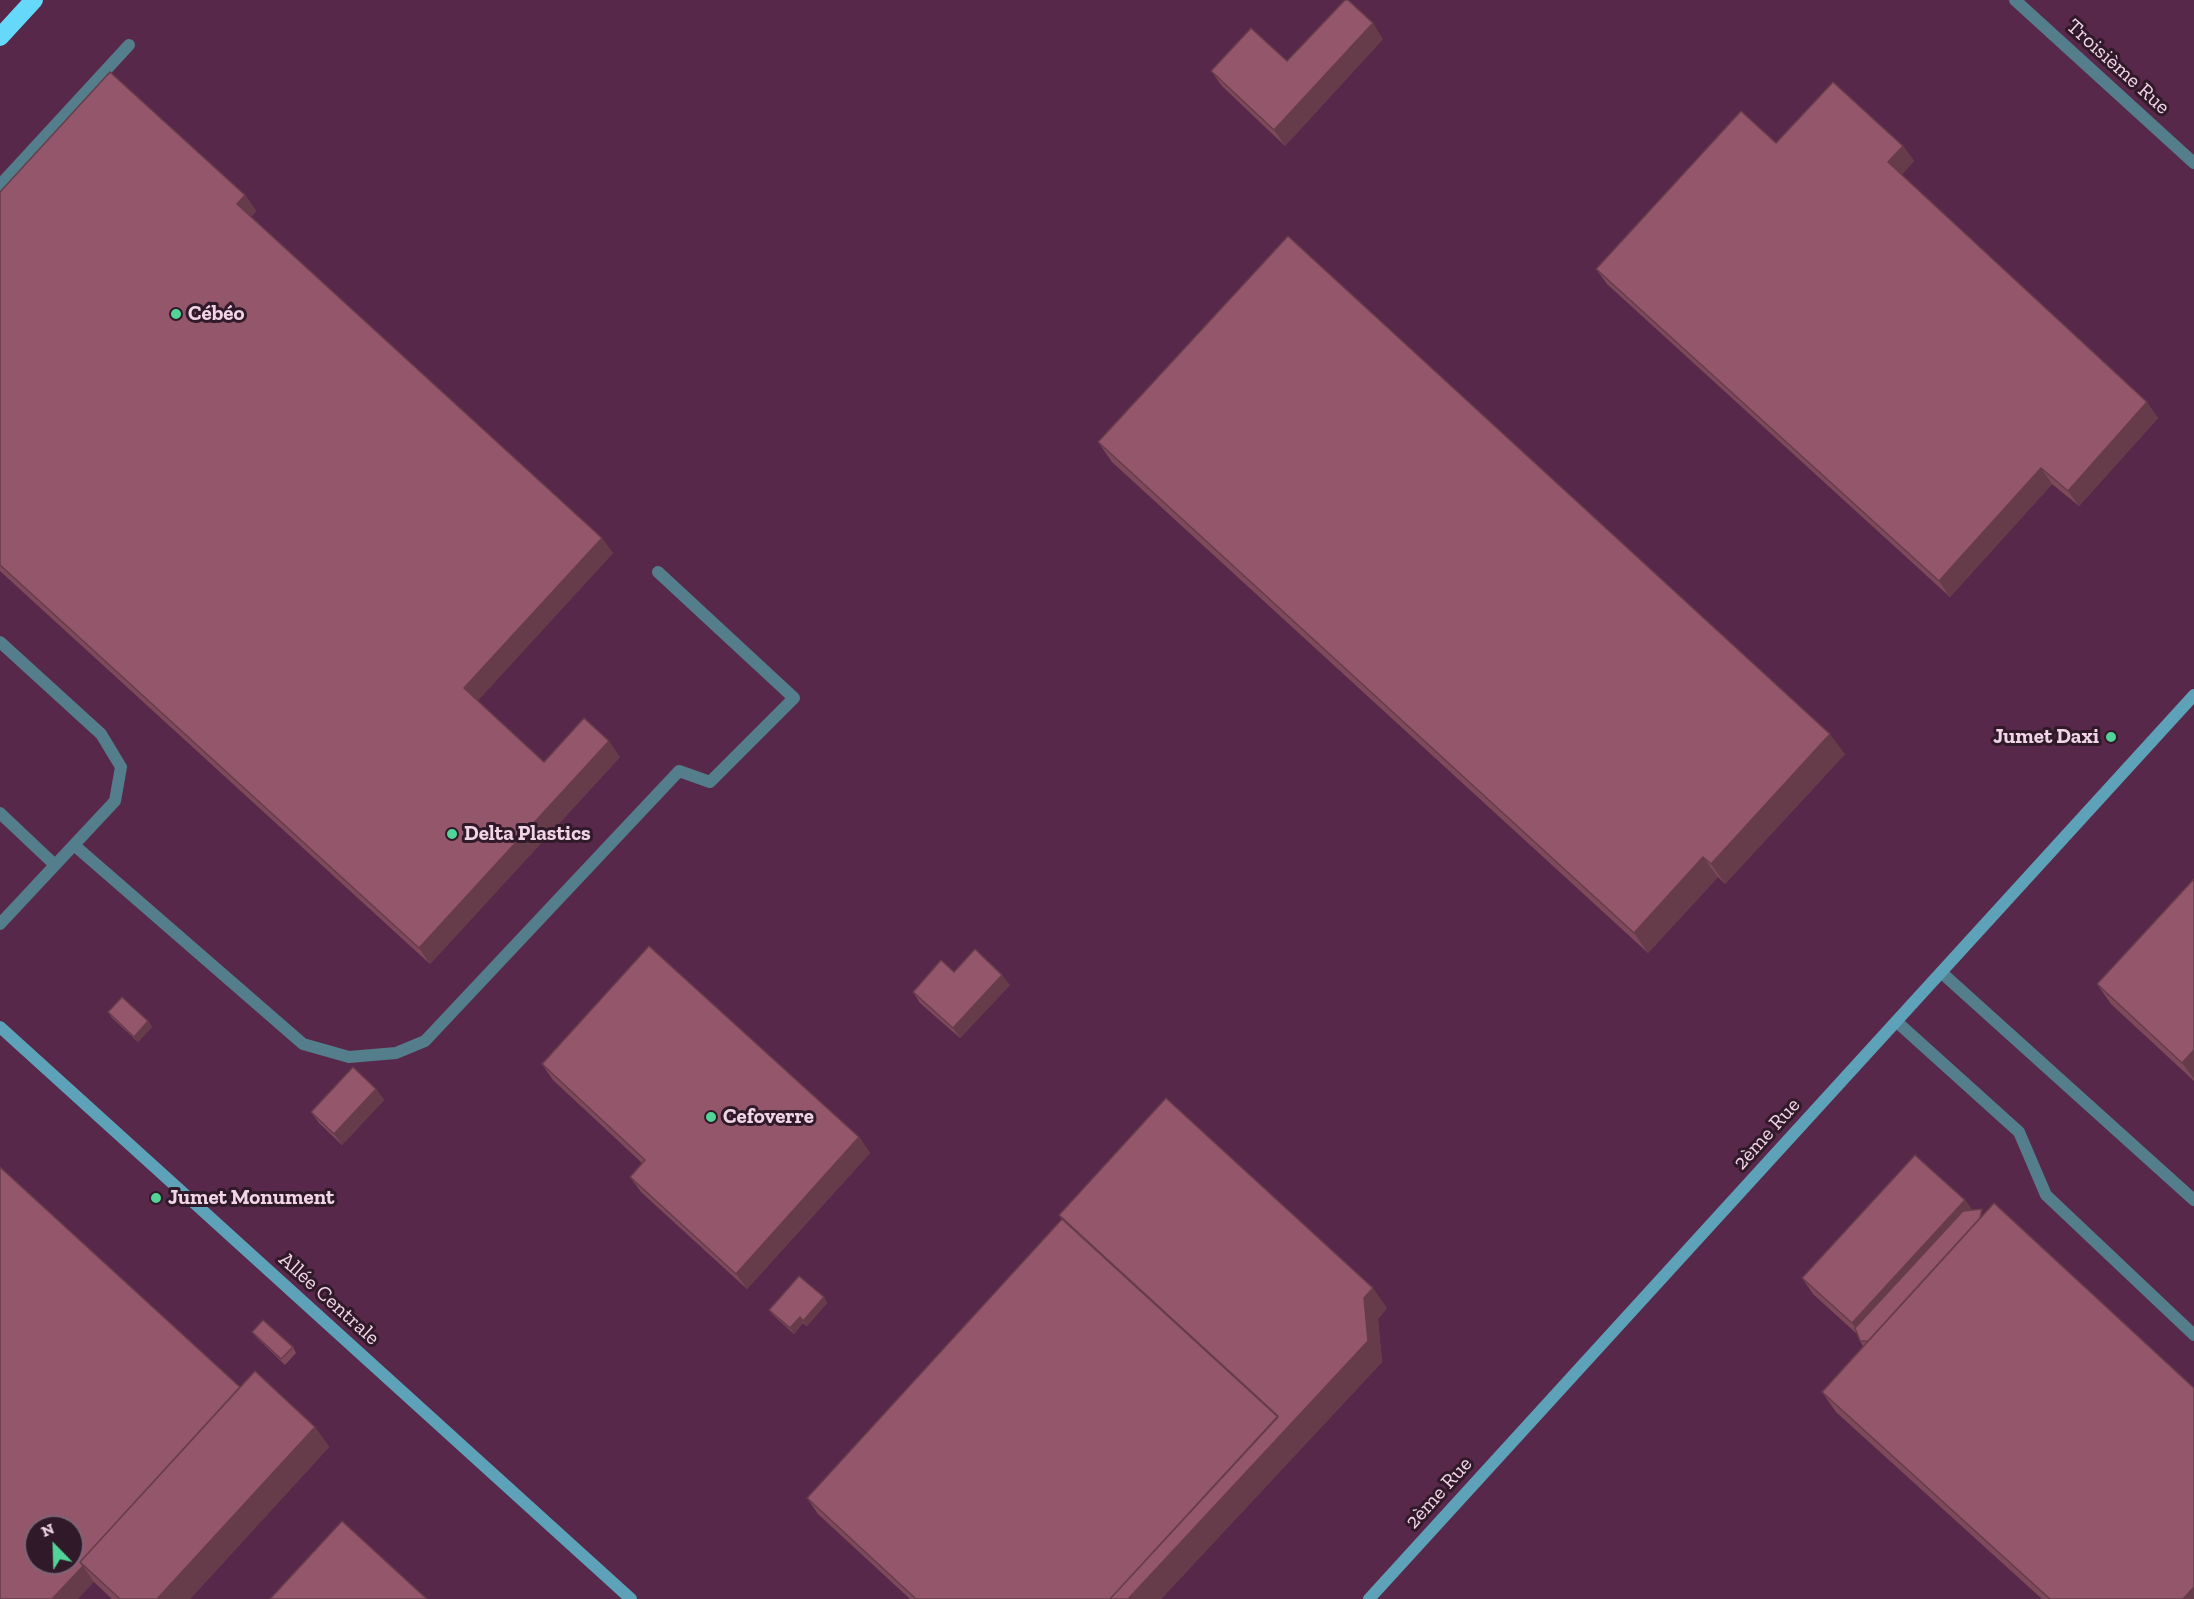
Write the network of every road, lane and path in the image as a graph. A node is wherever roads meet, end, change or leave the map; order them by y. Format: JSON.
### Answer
{"nodes":[{"id":1,"x":34,"y":0,"type":"edge"},
{"id":2,"x":2015,"y":0,"type":"edge"},
{"id":3,"x":0,"y":37,"type":"edge"},
{"id":4,"x":129,"y":45,"type":"dead end"},
{"id":5,"x":2194,"y":163,"type":"edge"},
{"id":6,"x":0,"y":184,"type":"edge"},
{"id":7,"x":658,"y":572,"type":"dead end"},
{"id":8,"x":0,"y":642,"type":"edge"},
{"id":9,"x":2194,"y":695,"type":"edge"},
{"id":10,"x":0,"y":813,"type":"edge"},
{"id":11,"x":74,"y":845,"type":"junction"},
{"id":12,"x":55,"y":865,"type":"junction"},
{"id":13,"x":0,"y":924,"type":"edge"},
{"id":14,"x":1942,"y":973,"type":"junction"},
{"id":15,"x":1897,"y":1022,"type":"junction"},
{"id":16,"x":0,"y":1027,"type":"edge"},
{"id":17,"x":2194,"y":1200,"type":"edge"},
{"id":18,"x":2194,"y":1335,"type":"edge"},
{"id":19,"x":631,"y":1599,"type":"edge"},
{"id":20,"x":1369,"y":1599,"type":"edge"}],
"edges":[{"from":1,"to":3,"type":"highway"},
{"from":2,"to":5,"type":"street","name":"Troisième Rue"},
{"from":4,"to":6,"type":"street"},
{"from":7,"to":11,"type":"street"},
{"from":8,"to":11,"type":"street"},
{"from":9,"to":14,"type":"street","name":"2ème Rue"},
{"from":10,"to":12,"type":"street"},
{"from":11,"to":12,"type":"street"},
{"from":12,"to":13,"type":"street"},
{"from":14,"to":15,"type":"street","name":"2ème Rue"},
{"from":14,"to":17,"type":"street"},
{"from":15,"to":18,"type":"street"},
{"from":15,"to":20,"type":"street","name":"2ème Rue"},
{"from":16,"to":19,"type":"street","name":"Allée Centrale"}]}
